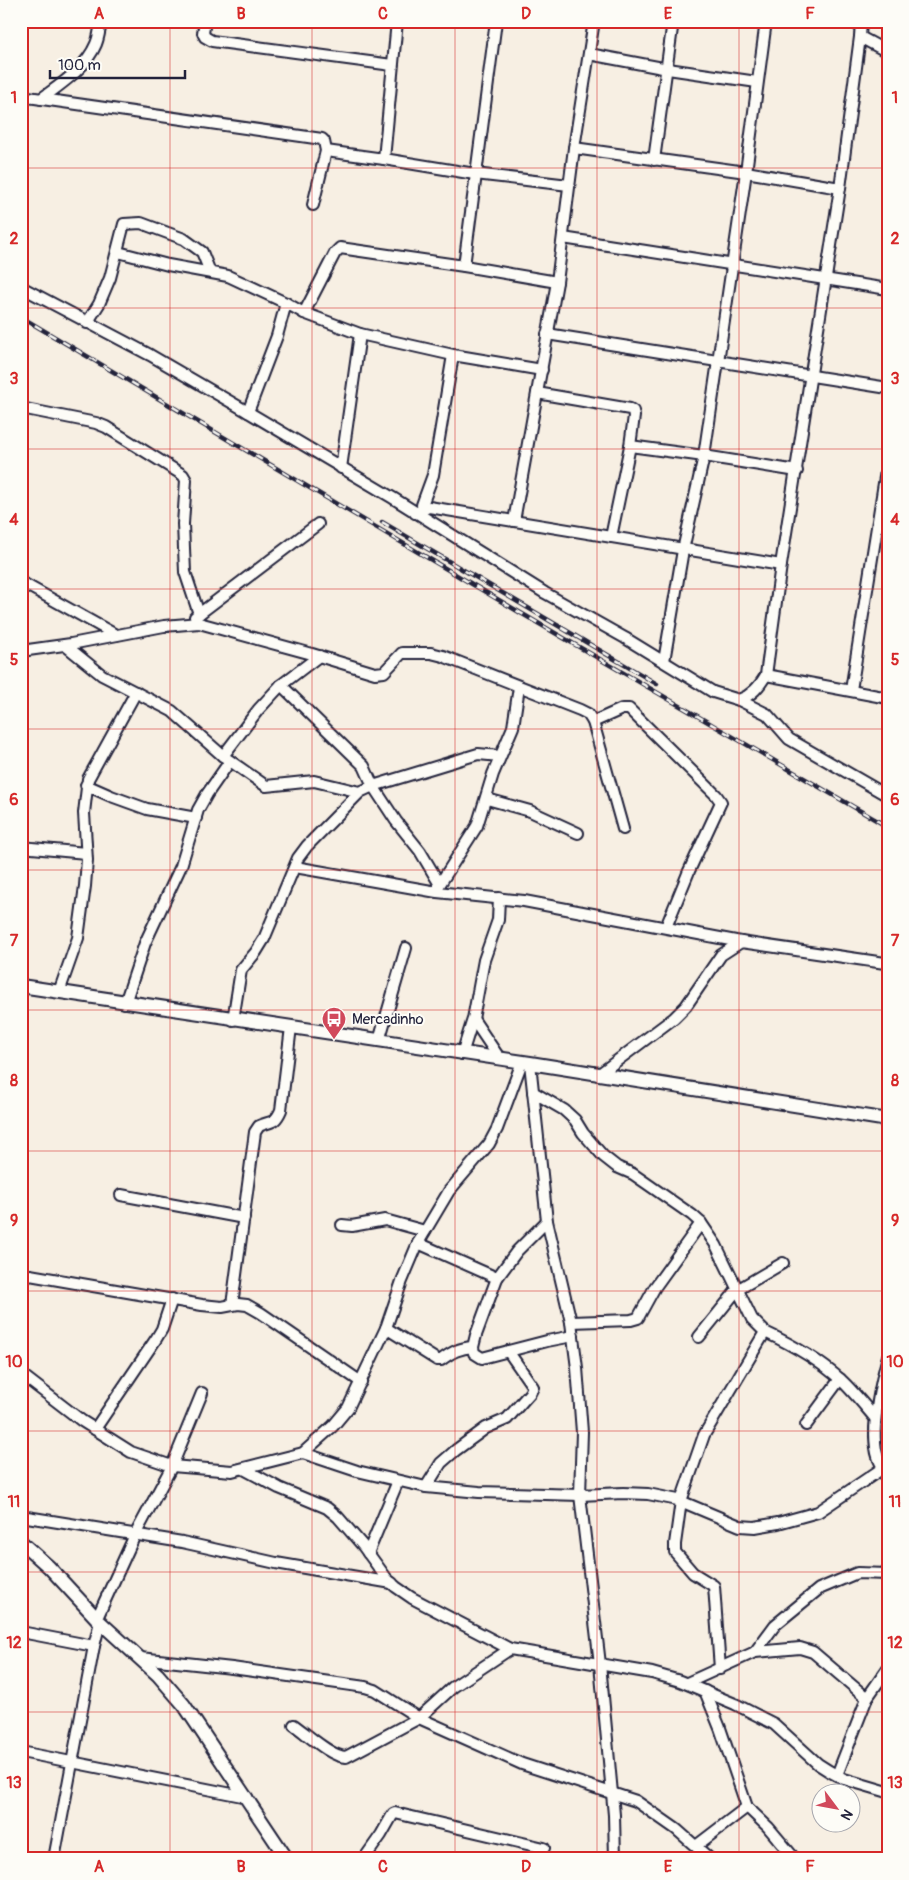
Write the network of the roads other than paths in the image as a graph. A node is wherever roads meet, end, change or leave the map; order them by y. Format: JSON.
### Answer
{"nodes":[{"id":1,"x":101,"y":21,"type":"edge"},
{"id":2,"x":205,"y":21,"type":"edge"},
{"id":3,"x":397,"y":21,"type":"edge"},
{"id":4,"x":496,"y":21,"type":"edge"},
{"id":5,"x":594,"y":21,"type":"edge"},
{"id":6,"x":674,"y":21,"type":"edge"},
{"id":7,"x":766,"y":21,"type":"edge"},
{"id":8,"x":861,"y":21,"type":"edge"},
{"id":9,"x":860,"y":37,"type":"junction"},
{"id":10,"x":888,"y":52,"type":"edge"},
{"id":11,"x":589,"y":54,"type":"junction"},
{"id":12,"x":392,"y":65,"type":"junction"},
{"id":13,"x":668,"y":69,"type":"junction"},
{"id":14,"x":757,"y":82,"type":"junction"},
{"id":15,"x":21,"y":96,"type":"edge"},
{"id":16,"x":41,"y":99,"type":"junction"},
{"id":17,"x":574,"y":148,"type":"junction"},
{"id":18,"x":326,"y":151,"type":"junction"},
{"id":19,"x":384,"y":159,"type":"junction"},
{"id":20,"x":654,"y":160,"type":"junction"},
{"id":21,"x":746,"y":172,"type":"junction"},
{"id":22,"x":475,"y":174,"type":"junction"},
{"id":23,"x":570,"y":185,"type":"junction"},
{"id":24,"x":840,"y":188,"type":"junction"},
{"id":25,"x":313,"y":205,"type":"dead end"},
{"id":26,"x":563,"y":238,"type":"junction"},
{"id":27,"x":118,"y":252,"type":"junction"},
{"id":28,"x":731,"y":264,"type":"junction"},
{"id":29,"x":464,"y":266,"type":"junction"},
{"id":30,"x":210,"y":272,"type":"junction"},
{"id":31,"x":825,"y":279,"type":"junction"},
{"id":32,"x":557,"y":282,"type":"junction"},
{"id":33,"x":21,"y":287,"type":"edge"},
{"id":34,"x":888,"y":289,"type":"edge"},
{"id":35,"x":286,"y":303,"type":"junction"},
{"id":36,"x":304,"y":313,"type":"junction"},
{"id":37,"x":87,"y":323,"type":"junction"},
{"id":38,"x":360,"y":334,"type":"junction"},
{"id":39,"x":547,"y":334,"type":"junction"},
{"id":40,"x":453,"y":355,"type":"junction"},
{"id":41,"x":718,"y":360,"type":"junction"},
{"id":42,"x":542,"y":370,"type":"junction"},
{"id":43,"x":812,"y":375,"type":"junction"},
{"id":44,"x":888,"y":388,"type":"edge"},
{"id":45,"x":537,"y":393,"type":"junction"},
{"id":46,"x":21,"y":408,"type":"edge"},
{"id":47,"x":248,"y":412,"type":"junction"},
{"id":48,"x":630,"y":446,"type":"junction"},
{"id":49,"x":704,"y":456,"type":"junction"},
{"id":50,"x":888,"y":458,"type":"edge"},
{"id":51,"x":341,"y":468,"type":"junction"},
{"id":52,"x":796,"y":471,"type":"junction"},
{"id":53,"x":422,"y":508,"type":"junction"},
{"id":54,"x":514,"y":521,"type":"junction"},
{"id":55,"x":318,"y":524,"type":"dead end"},
{"id":56,"x":611,"y":537,"type":"junction"},
{"id":57,"x":683,"y":550,"type":"junction"},
{"id":58,"x":781,"y":566,"type":"junction"},
{"id":59,"x":21,"y":582,"type":"edge"},
{"id":60,"x":199,"y":614,"type":"junction"},
{"id":61,"x":186,"y":624,"type":"junction"},
{"id":62,"x":116,"y":635,"type":"junction"},
{"id":63,"x":65,"y":645,"type":"junction"},
{"id":64,"x":21,"y":651,"type":"edge"},
{"id":65,"x":319,"y":656,"type":"junction"},
{"id":66,"x":664,"y":661,"type":"junction"},
{"id":67,"x":766,"y":675,"type":"junction"},
{"id":68,"x":281,"y":685,"type":"junction"},
{"id":69,"x":519,"y":687,"type":"junction"},
{"id":70,"x":851,"y":690,"type":"junction"},
{"id":71,"x":136,"y":692,"type":"junction"},
{"id":72,"x":888,"y":698,"type":"edge"},
{"id":73,"x":739,"y":700,"type":"junction"},
{"id":74,"x":593,"y":722,"type":"junction"},
{"id":75,"x":500,"y":756,"type":"junction"},
{"id":76,"x":227,"y":758,"type":"junction"},
{"id":77,"x":86,"y":785,"type":"junction"},
{"id":78,"x":373,"y":786,"type":"junction"},
{"id":79,"x":360,"y":792,"type":"junction"},
{"id":80,"x":888,"y":796,"type":"edge"},
{"id":81,"x":487,"y":799,"type":"junction"},
{"id":82,"x":196,"y":818,"type":"junction"},
{"id":83,"x":623,"y":829,"type":"dead end"},
{"id":84,"x":578,"y":833,"type":"dead end"},
{"id":85,"x":21,"y":847,"type":"edge"},
{"id":86,"x":86,"y":853,"type":"junction"},
{"id":87,"x":295,"y":867,"type":"junction"},
{"id":88,"x":438,"y":888,"type":"junction"},
{"id":89,"x":499,"y":898,"type":"junction"},
{"id":90,"x":666,"y":927,"type":"junction"},
{"id":91,"x":742,"y":942,"type":"junction"},
{"id":92,"x":406,"y":948,"type":"dead end"},
{"id":93,"x":885,"y":963,"type":"dead end"},
{"id":94,"x":21,"y":986,"type":"edge"},
{"id":95,"x":60,"y":992,"type":"junction"},
{"id":96,"x":125,"y":1003,"type":"junction"},
{"id":97,"x":473,"y":1019,"type":"junction"},
{"id":98,"x":234,"y":1020,"type":"junction"},
{"id":99,"x":291,"y":1027,"type":"junction"},
{"id":100,"x":379,"y":1041,"type":"junction"},
{"id":101,"x":462,"y":1054,"type":"junction"},
{"id":102,"x":500,"y":1059,"type":"junction"},
{"id":103,"x":526,"y":1063,"type":"junction"},
{"id":104,"x":598,"y":1074,"type":"junction"},
{"id":105,"x":533,"y":1092,"type":"junction"},
{"id":106,"x":888,"y":1120,"type":"edge"},
{"id":107,"x":121,"y":1195,"type":"dead end"},
{"id":108,"x":244,"y":1218,"type":"junction"},
{"id":109,"x":547,"y":1222,"type":"junction"},
{"id":110,"x":701,"y":1222,"type":"junction"},
{"id":111,"x":342,"y":1224,"type":"dead end"},
{"id":112,"x":425,"y":1231,"type":"junction"},
{"id":113,"x":418,"y":1243,"type":"junction"},
{"id":114,"x":783,"y":1263,"type":"dead end"},
{"id":115,"x":497,"y":1278,"type":"junction"},
{"id":116,"x":21,"y":1280,"type":"edge"},
{"id":117,"x":737,"y":1290,"type":"junction"},
{"id":118,"x":172,"y":1299,"type":"junction"},
{"id":119,"x":232,"y":1305,"type":"junction"},
{"id":120,"x":571,"y":1322,"type":"junction"},
{"id":121,"x":386,"y":1328,"type":"junction"},
{"id":122,"x":766,"y":1332,"type":"junction"},
{"id":123,"x":573,"y":1336,"type":"junction"},
{"id":124,"x":699,"y":1337,"type":"dead end"},
{"id":125,"x":473,"y":1347,"type":"junction"},
{"id":126,"x":508,"y":1351,"type":"junction"},
{"id":127,"x":888,"y":1356,"type":"edge"},
{"id":128,"x":21,"y":1374,"type":"edge"},
{"id":129,"x":840,"y":1379,"type":"junction"},
{"id":130,"x":361,"y":1382,"type":"junction"},
{"id":131,"x":202,"y":1393,"type":"dead end"},
{"id":132,"x":875,"y":1418,"type":"junction"},
{"id":133,"x":806,"y":1425,"type":"dead end"},
{"id":134,"x":95,"y":1429,"type":"junction"},
{"id":135,"x":303,"y":1453,"type":"junction"},
{"id":136,"x":172,"y":1466,"type":"junction"},
{"id":137,"x":244,"y":1469,"type":"junction"},
{"id":138,"x":885,"y":1470,"type":"edge"},
{"id":139,"x":398,"y":1481,"type":"junction"},
{"id":140,"x":426,"y":1487,"type":"junction"},
{"id":141,"x":580,"y":1495,"type":"junction"},
{"id":142,"x":681,"y":1502,"type":"junction"},
{"id":143,"x":21,"y":1516,"type":"edge"},
{"id":144,"x":135,"y":1535,"type":"junction"},
{"id":145,"x":21,"y":1542,"type":"edge"},
{"id":146,"x":368,"y":1553,"type":"junction"},
{"id":147,"x":888,"y":1574,"type":"edge"},
{"id":148,"x":392,"y":1583,"type":"junction"},
{"id":149,"x":98,"y":1620,"type":"junction"},
{"id":150,"x":21,"y":1632,"type":"edge"},
{"id":151,"x":94,"y":1646,"type":"junction"},
{"id":152,"x":510,"y":1649,"type":"junction"},
{"id":153,"x":755,"y":1652,"type":"junction"},
{"id":154,"x":140,"y":1658,"type":"junction"},
{"id":155,"x":600,"y":1664,"type":"junction"},
{"id":156,"x":720,"y":1669,"type":"junction"},
{"id":157,"x":887,"y":1671,"type":"edge"},
{"id":158,"x":687,"y":1683,"type":"junction"},
{"id":159,"x":705,"y":1691,"type":"junction"},
{"id":160,"x":868,"y":1698,"type":"junction"},
{"id":161,"x":419,"y":1718,"type":"junction"},
{"id":162,"x":294,"y":1725,"type":"dead end"},
{"id":163,"x":21,"y":1752,"type":"edge"},
{"id":164,"x":71,"y":1761,"type":"junction"},
{"id":165,"x":837,"y":1775,"type":"junction"},
{"id":166,"x":888,"y":1792,"type":"edge"},
{"id":167,"x":612,"y":1794,"type":"junction"},
{"id":168,"x":247,"y":1797,"type":"junction"},
{"id":169,"x":748,"y":1807,"type":"junction"},
{"id":170,"x":696,"y":1846,"type":"junction"},
{"id":171,"x":544,"y":1848,"type":"dead end"},
{"id":172,"x":54,"y":1859,"type":"edge"},
{"id":173,"x":287,"y":1859,"type":"edge"},
{"id":174,"x":364,"y":1859,"type":"edge"},
{"id":175,"x":615,"y":1859,"type":"edge"},
{"id":176,"x":710,"y":1859,"type":"edge"},
{"id":177,"x":794,"y":1859,"type":"edge"}],
"edges":[{"from":1,"to":16,"type":"street"},
{"from":2,"to":12,"type":"street"},
{"from":3,"to":12,"type":"street"},
{"from":4,"to":22,"type":"street"},
{"from":5,"to":11,"type":"street"},
{"from":6,"to":13,"type":"street"},
{"from":7,"to":14,"type":"street"},
{"from":8,"to":9,"type":"street"},
{"from":9,"to":10,"type":"street"},
{"from":9,"to":24,"type":"street"},
{"from":11,"to":13,"type":"street"},
{"from":11,"to":17,"type":"street"},
{"from":12,"to":19,"type":"street"},
{"from":13,"to":14,"type":"street"},
{"from":13,"to":20,"type":"street"},
{"from":14,"to":21,"type":"street"},
{"from":15,"to":16,"type":"street"},
{"from":16,"to":18,"type":"street"},
{"from":17,"to":20,"type":"street"},
{"from":17,"to":23,"type":"street"},
{"from":18,"to":19,"type":"street"},
{"from":18,"to":25,"type":"street"},
{"from":19,"to":22,"type":"street"},
{"from":20,"to":21,"type":"street"},
{"from":21,"to":24,"type":"street"},
{"from":21,"to":28,"type":"street"},
{"from":22,"to":23,"type":"street"},
{"from":22,"to":29,"type":"street"},
{"from":23,"to":26,"type":"street"},
{"from":24,"to":31,"type":"street"},
{"from":26,"to":28,"type":"street"},
{"from":26,"to":32,"type":"street"},
{"from":27,"to":30,"type":"street"},
{"from":27,"to":30,"type":"street"},
{"from":27,"to":37,"type":"street"},
{"from":28,"to":31,"type":"street"},
{"from":28,"to":41,"type":"street"},
{"from":29,"to":32,"type":"street"},
{"from":29,"to":36,"type":"street"},
{"from":30,"to":35,"type":"street"},
{"from":31,"to":34,"type":"street"},
{"from":31,"to":43,"type":"street"},
{"from":32,"to":39,"type":"street"},
{"from":33,"to":37,"type":"street"},
{"from":35,"to":36,"type":"street"},
{"from":35,"to":47,"type":"street"},
{"from":36,"to":38,"type":"street"},
{"from":37,"to":47,"type":"street"},
{"from":38,"to":40,"type":"street"},
{"from":38,"to":51,"type":"street"},
{"from":39,"to":41,"type":"street"},
{"from":39,"to":42,"type":"street"},
{"from":40,"to":42,"type":"street"},
{"from":40,"to":53,"type":"street"},
{"from":41,"to":43,"type":"street"},
{"from":41,"to":49,"type":"street"},
{"from":42,"to":45,"type":"street"},
{"from":43,"to":44,"type":"street"},
{"from":43,"to":52,"type":"street"},
{"from":45,"to":48,"type":"street"},
{"from":45,"to":54,"type":"street"},
{"from":46,"to":60,"type":"street"},
{"from":47,"to":51,"type":"street"},
{"from":48,"to":49,"type":"street"},
{"from":48,"to":56,"type":"street"},
{"from":49,"to":52,"type":"street"},
{"from":49,"to":57,"type":"street"},
{"from":50,"to":70,"type":"street"},
{"from":51,"to":53,"type":"street"},
{"from":52,"to":58,"type":"street"},
{"from":53,"to":54,"type":"street"},
{"from":53,"to":66,"type":"street"},
{"from":54,"to":56,"type":"street"},
{"from":55,"to":60,"type":"street"},
{"from":56,"to":57,"type":"street"},
{"from":57,"to":58,"type":"street"},
{"from":57,"to":66,"type":"street"},
{"from":58,"to":67,"type":"street"},
{"from":59,"to":62,"type":"street"},
{"from":60,"to":61,"type":"street"},
{"from":61,"to":62,"type":"street"},
{"from":61,"to":65,"type":"street"},
{"from":62,"to":63,"type":"street"},
{"from":63,"to":64,"type":"street"},
{"from":63,"to":71,"type":"street"},
{"from":65,"to":68,"type":"street"},
{"from":65,"to":69,"type":"street"},
{"from":66,"to":73,"type":"street"},
{"from":67,"to":70,"type":"street"},
{"from":67,"to":73,"type":"street"},
{"from":68,"to":76,"type":"street"},
{"from":68,"to":78,"type":"street"},
{"from":69,"to":74,"type":"street"},
{"from":69,"to":75,"type":"street"},
{"from":70,"to":72,"type":"street"},
{"from":71,"to":76,"type":"street"},
{"from":71,"to":77,"type":"street"},
{"from":73,"to":80,"type":"street"},
{"from":74,"to":83,"type":"street"},
{"from":74,"to":90,"type":"street"},
{"from":75,"to":78,"type":"street"},
{"from":75,"to":81,"type":"street"},
{"from":76,"to":79,"type":"street"},
{"from":76,"to":82,"type":"street"},
{"from":77,"to":82,"type":"street"},
{"from":77,"to":86,"type":"street"},
{"from":78,"to":79,"type":"street"},
{"from":78,"to":88,"type":"street"},
{"from":79,"to":87,"type":"street"},
{"from":81,"to":84,"type":"street"},
{"from":81,"to":88,"type":"street"},
{"from":82,"to":96,"type":"street"},
{"from":85,"to":86,"type":"street"},
{"from":86,"to":95,"type":"street"},
{"from":87,"to":88,"type":"street"},
{"from":87,"to":98,"type":"street"},
{"from":88,"to":89,"type":"street"},
{"from":89,"to":90,"type":"street"},
{"from":89,"to":97,"type":"street"},
{"from":90,"to":91,"type":"street"},
{"from":91,"to":93,"type":"street"},
{"from":91,"to":104,"type":"street"},
{"from":92,"to":100,"type":"street"},
{"from":94,"to":95,"type":"street"},
{"from":95,"to":96,"type":"street"},
{"from":96,"to":98,"type":"street"},
{"from":97,"to":101,"type":"street"},
{"from":97,"to":102,"type":"street"},
{"from":98,"to":99,"type":"street"},
{"from":99,"to":100,"type":"street"},
{"from":99,"to":108,"type":"street"},
{"from":100,"to":101,"type":"street"},
{"from":101,"to":102,"type":"street"},
{"from":102,"to":103,"type":"street"},
{"from":103,"to":104,"type":"street"},
{"from":103,"to":105,"type":"street"},
{"from":103,"to":112,"type":"street"},
{"from":104,"to":106,"type":"street"},
{"from":105,"to":109,"type":"street"},
{"from":105,"to":110,"type":"street"},
{"from":107,"to":108,"type":"street"},
{"from":108,"to":119,"type":"street"},
{"from":109,"to":115,"type":"street"},
{"from":109,"to":120,"type":"street"},
{"from":110,"to":117,"type":"street"},
{"from":110,"to":120,"type":"street"},
{"from":111,"to":112,"type":"street"},
{"from":112,"to":113,"type":"street"},
{"from":113,"to":115,"type":"street"},
{"from":113,"to":121,"type":"street"},
{"from":114,"to":117,"type":"street"},
{"from":115,"to":125,"type":"street"},
{"from":116,"to":118,"type":"street"},
{"from":117,"to":122,"type":"street"},
{"from":117,"to":124,"type":"street"},
{"from":118,"to":119,"type":"street"},
{"from":118,"to":134,"type":"street"},
{"from":119,"to":130,"type":"street"},
{"from":120,"to":123,"type":"street"},
{"from":121,"to":125,"type":"street"},
{"from":121,"to":130,"type":"street"},
{"from":122,"to":129,"type":"street"},
{"from":122,"to":142,"type":"street"},
{"from":123,"to":126,"type":"street"},
{"from":123,"to":141,"type":"street"},
{"from":125,"to":126,"type":"street"},
{"from":126,"to":140,"type":"street"},
{"from":127,"to":132,"type":"street"},
{"from":128,"to":134,"type":"street"},
{"from":129,"to":132,"type":"street"},
{"from":129,"to":133,"type":"street"},
{"from":130,"to":135,"type":"street"},
{"from":131,"to":136,"type":"street"},
{"from":132,"to":138,"type":"street"},
{"from":134,"to":136,"type":"street"},
{"from":135,"to":137,"type":"street"},
{"from":135,"to":139,"type":"street"},
{"from":136,"to":137,"type":"street"},
{"from":136,"to":144,"type":"street"},
{"from":137,"to":146,"type":"street"},
{"from":138,"to":142,"type":"street"},
{"from":139,"to":140,"type":"street"},
{"from":139,"to":146,"type":"street"},
{"from":140,"to":141,"type":"street"},
{"from":141,"to":142,"type":"street"},
{"from":141,"to":155,"type":"street"},
{"from":142,"to":156,"type":"street"},
{"from":143,"to":144,"type":"street"},
{"from":144,"to":148,"type":"street"},
{"from":144,"to":149,"type":"street"},
{"from":145,"to":149,"type":"street"},
{"from":146,"to":148,"type":"street"},
{"from":147,"to":153,"type":"street"},
{"from":148,"to":152,"type":"street"},
{"from":149,"to":151,"type":"street"},
{"from":149,"to":154,"type":"street"},
{"from":150,"to":151,"type":"street"},
{"from":151,"to":164,"type":"street"},
{"from":152,"to":155,"type":"street"},
{"from":152,"to":161,"type":"street"},
{"from":153,"to":156,"type":"street"},
{"from":153,"to":160,"type":"street"},
{"from":154,"to":161,"type":"street"},
{"from":154,"to":168,"type":"street"},
{"from":155,"to":158,"type":"street"},
{"from":155,"to":167,"type":"street"},
{"from":156,"to":158,"type":"street"},
{"from":157,"to":160,"type":"street"},
{"from":158,"to":159,"type":"street"},
{"from":159,"to":165,"type":"street"},
{"from":159,"to":169,"type":"street"},
{"from":160,"to":165,"type":"street"},
{"from":161,"to":162,"type":"street"},
{"from":161,"to":167,"type":"street"},
{"from":163,"to":164,"type":"street"},
{"from":164,"to":168,"type":"street"},
{"from":164,"to":172,"type":"street"},
{"from":165,"to":166,"type":"street"},
{"from":167,"to":170,"type":"street"},
{"from":167,"to":175,"type":"street"},
{"from":168,"to":173,"type":"street"},
{"from":169,"to":170,"type":"street"},
{"from":169,"to":177,"type":"street"},
{"from":170,"to":176,"type":"street"},
{"from":171,"to":174,"type":"street"}]}
